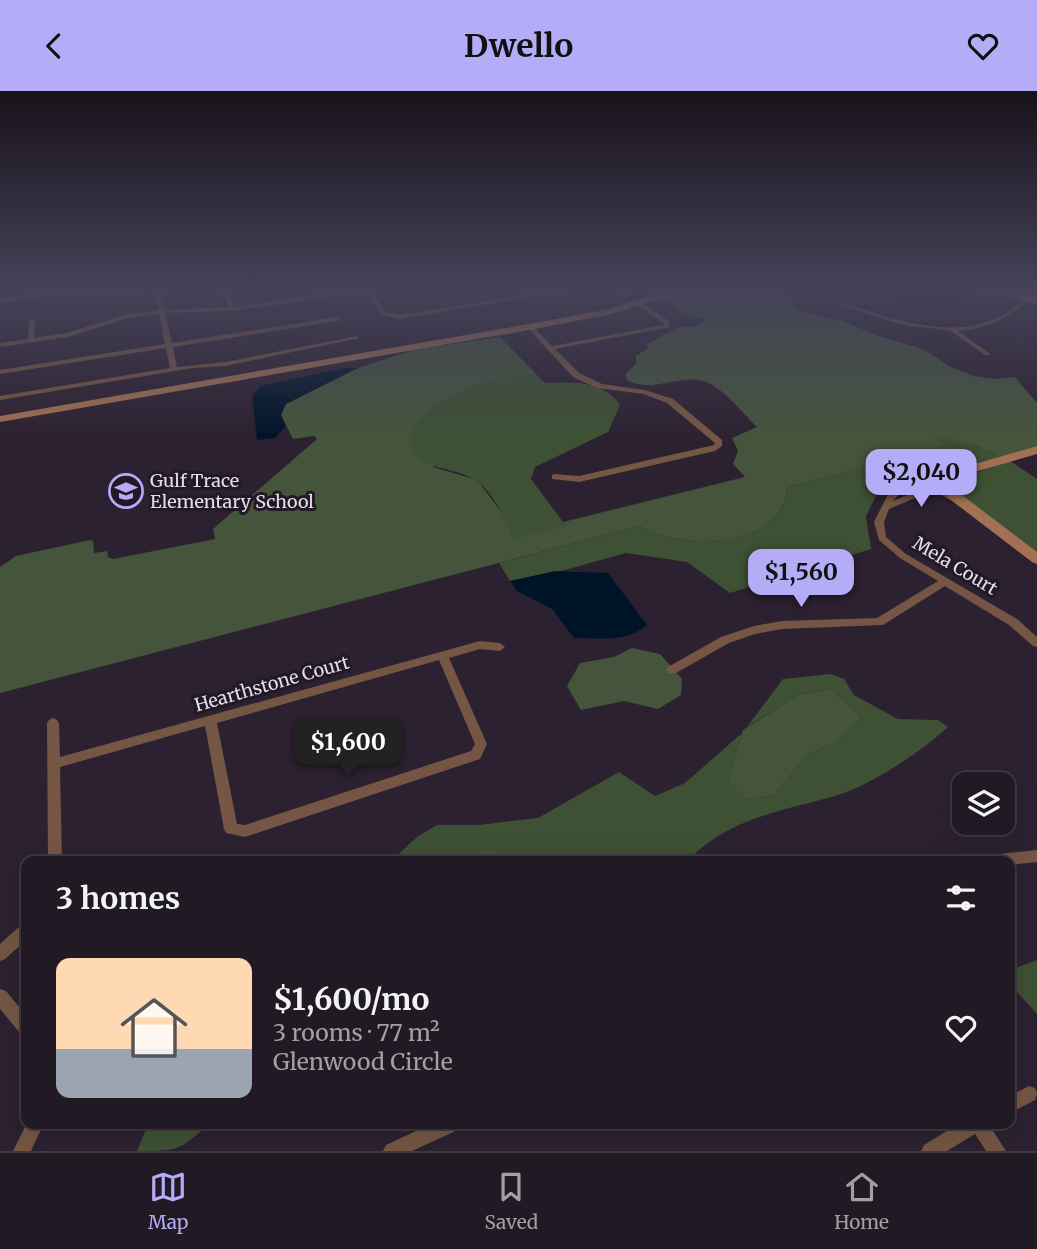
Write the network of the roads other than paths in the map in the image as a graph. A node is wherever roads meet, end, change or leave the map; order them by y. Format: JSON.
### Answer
{"nodes":[{"id":1,"x":47,"y":338,"type":"edge"},
{"id":2,"x":167,"y":338,"type":"edge"},
{"id":3,"x":211,"y":338,"type":"edge"},
{"id":4,"x":355,"y":338,"type":"edge"},
{"id":5,"x":464,"y":338,"type":"edge"},
{"id":6,"x":541,"y":338,"type":"edge"},
{"id":7,"x":601,"y":338,"type":"edge"},
{"id":8,"x":965,"y":338,"type":"edge"},
{"id":9,"x":31,"y":341,"type":"joint"},
{"id":10,"x":0,"y":345,"type":"edge"},
{"id":11,"x":169,"y":345,"type":"junction"},
{"id":12,"x":551,"y":348,"type":"junction"},
{"id":13,"x":987,"y":354,"type":"dead end"},
{"id":14,"x":174,"y":369,"type":"junction"},
{"id":15,"x":0,"y":372,"type":"edge"},
{"id":16,"x":0,"y":398,"type":"edge"},
{"id":17,"x":0,"y":419,"type":"edge"},
{"id":18,"x":1037,"y":450,"type":"edge"},
{"id":19,"x":960,"y":472,"type":"junction"},
{"id":20,"x":555,"y":477,"type":"dead end"},
{"id":21,"x":927,"y":486,"type":"junction"},
{"id":22,"x":958,"y":500,"type":"junction"},
{"id":23,"x":1037,"y":559,"type":"edge"},
{"id":24,"x":945,"y":581,"type":"junction"},
{"id":25,"x":1037,"y":643,"type":"edge"},
{"id":26,"x":500,"y":647,"type":"dead end"},
{"id":27,"x":442,"y":655,"type":"junction"},
{"id":28,"x":672,"y":670,"type":"dead end"},
{"id":29,"x":210,"y":720,"type":"junction"},
{"id":30,"x":52,"y":723,"type":"dead end"},
{"id":31,"x":54,"y":764,"type":"junction"},
{"id":32,"x":55,"y":856,"type":"edge"},
{"id":33,"x":1037,"y":856,"type":"edge"},
{"id":34,"x":1015,"y":858,"type":"edge"},
{"id":35,"x":21,"y":935,"type":"edge"},
{"id":36,"x":0,"y":954,"type":"edge"},
{"id":37,"x":0,"y":997,"type":"edge"},
{"id":38,"x":21,"y":1021,"type":"edge"},
{"id":39,"x":1029,"y":1094,"type":"dead end"},
{"id":40,"x":1015,"y":1102,"type":"edge"},
{"id":41,"x":33,"y":1129,"type":"edge"},
{"id":42,"x":441,"y":1129,"type":"edge"},
{"id":43,"x":969,"y":1129,"type":"edge"},
{"id":44,"x":982,"y":1129,"type":"edge"},
{"id":45,"x":22,"y":1151,"type":"edge"},
{"id":46,"x":392,"y":1151,"type":"edge"},
{"id":47,"x":930,"y":1151,"type":"edge"},
{"id":48,"x":997,"y":1151,"type":"edge"}],
"edges":[{"from":1,"to":9,"type":"street"},
{"from":2,"to":11,"type":"street"},
{"from":3,"to":11,"type":"street"},
{"from":4,"to":14,"type":"street"},
{"from":5,"to":17,"type":"street"},
{"from":6,"to":12,"type":"street"},
{"from":7,"to":12,"type":"street"},
{"from":8,"to":13,"type":"street"},
{"from":9,"to":10,"type":"street"},
{"from":11,"to":14,"type":"street"},
{"from":11,"to":15,"type":"street"},
{"from":12,"to":20,"type":"street"},
{"from":14,"to":16,"type":"street"},
{"from":18,"to":19,"type":"street"},
{"from":19,"to":21,"type":"street"},
{"from":19,"to":22,"type":"street"},
{"from":21,"to":22,"type":"street"},
{"from":21,"to":24,"type":"street","name":"Mela Court"},
{"from":22,"to":23,"type":"street"},
{"from":24,"to":25,"type":"street","name":"Mela Court"},
{"from":24,"to":28,"type":"street"},
{"from":26,"to":27,"type":"street","name":"Hearthstone Court"},
{"from":27,"to":29,"type":"street","name":"Hearthstone Court"},
{"from":27,"to":29,"type":"street"},
{"from":29,"to":31,"type":"street","name":"Hearthstone Court"},
{"from":30,"to":31,"type":"street"},
{"from":31,"to":32,"type":"street"},
{"from":33,"to":34,"type":"street"},
{"from":35,"to":36,"type":"street"},
{"from":37,"to":38,"type":"street"},
{"from":39,"to":40,"type":"street"},
{"from":41,"to":45,"type":"street"},
{"from":42,"to":46,"type":"street"},
{"from":43,"to":47,"type":"street"},
{"from":44,"to":48,"type":"street"}]}
